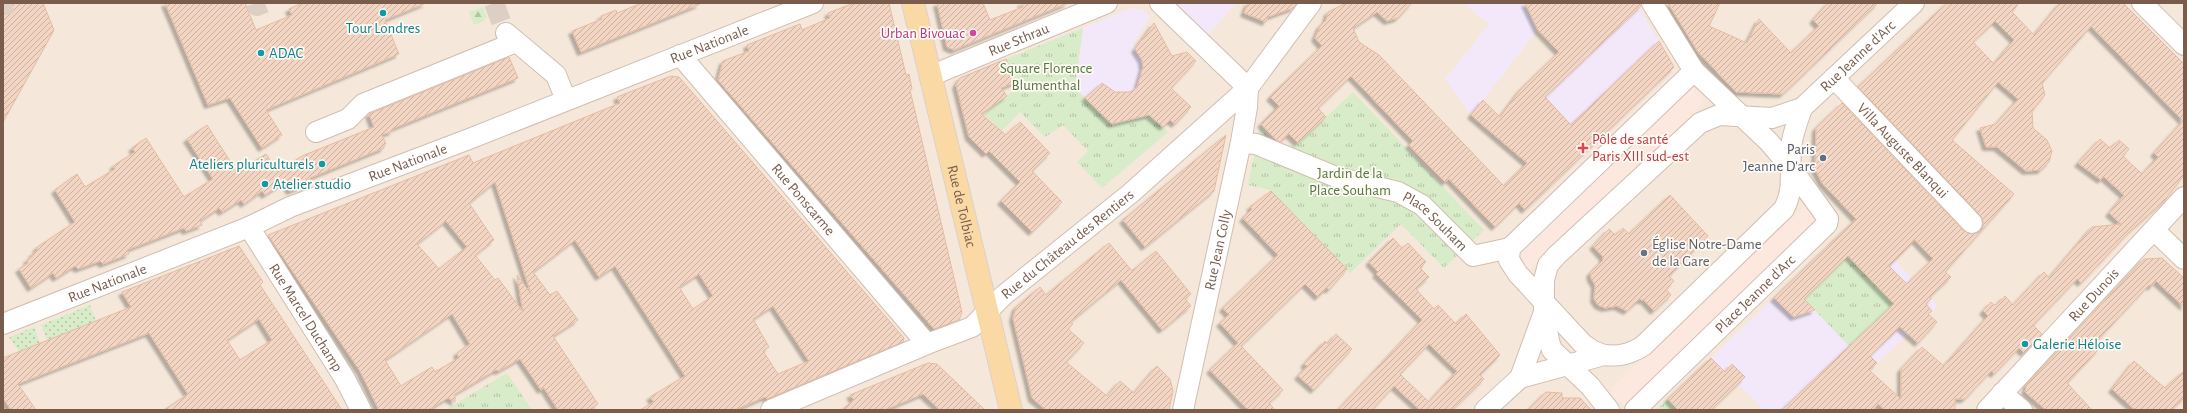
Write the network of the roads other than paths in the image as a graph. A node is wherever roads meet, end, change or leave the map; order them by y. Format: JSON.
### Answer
{"nodes":[{"id":1,"x":813,"y":3,"type":"edge"},
{"id":2,"x":913,"y":3,"type":"edge"},
{"id":3,"x":1106,"y":3,"type":"edge"},
{"id":4,"x":1160,"y":3,"type":"edge"},
{"id":5,"x":1311,"y":3,"type":"edge"},
{"id":6,"x":1652,"y":3,"type":"edge"},
{"id":7,"x":1914,"y":3,"type":"edge"},
{"id":8,"x":2142,"y":3,"type":"edge"},
{"id":9,"x":2184,"y":45,"type":"edge"},
{"id":10,"x":680,"y":55,"type":"junction"},
{"id":11,"x":1694,"y":71,"type":"junction"},
{"id":12,"x":930,"y":76,"type":"junction"},
{"id":13,"x":1834,"y":78,"type":"junction"},
{"id":14,"x":1248,"y":88,"type":"junction"},
{"id":15,"x":566,"y":100,"type":"junction"},
{"id":16,"x":1802,"y":108,"type":"junction"},
{"id":17,"x":1744,"y":117,"type":"junction"},
{"id":18,"x":316,"y":132,"type":"dead end"},
{"id":19,"x":1245,"y":143,"type":"dead end"},
{"id":20,"x":1792,"y":169,"type":"junction"},
{"id":21,"x":2184,"y":197,"type":"edge"},
{"id":22,"x":1972,"y":223,"type":"dead end"},
{"id":23,"x":249,"y":227,"type":"junction"},
{"id":24,"x":2154,"y":230,"type":"junction"},
{"id":25,"x":1510,"y":248,"type":"junction"},
{"id":26,"x":2184,"y":259,"type":"edge"},
{"id":27,"x":1544,"y":307,"type":"junction"},
{"id":28,"x":987,"y":312,"type":"junction"},
{"id":29,"x":3,"y":324,"type":"edge"},
{"id":30,"x":928,"y":344,"type":"junction"},
{"id":31,"x":1604,"y":355,"type":"junction"},
{"id":32,"x":1567,"y":365,"type":"junction"},
{"id":33,"x":1520,"y":378,"type":"junction"},
{"id":34,"x":2002,"y":393,"type":"junction"},
{"id":35,"x":361,"y":410,"type":"edge"},
{"id":36,"x":771,"y":410,"type":"edge"},
{"id":37,"x":1011,"y":410,"type":"edge"},
{"id":38,"x":1183,"y":410,"type":"edge"},
{"id":39,"x":1485,"y":410,"type":"edge"},
{"id":40,"x":1609,"y":410,"type":"edge"},
{"id":41,"x":1635,"y":410,"type":"edge"},
{"id":42,"x":1987,"y":410,"type":"edge"},
{"id":43,"x":2022,"y":410,"type":"edge"}],
"edges":[{"from":1,"to":10,"type":"street","name":"Rue Nationale"},
{"from":2,"to":12,"type":"main road","name":"Rue de Tolbiac"},
{"from":3,"to":12,"type":"street","name":"Rue Sthrau"},
{"from":4,"to":14,"type":"street"},
{"from":5,"to":14,"type":"street","name":"Rue du Château des Rentiers"},
{"from":6,"to":11,"type":"street","name":"Place Jeanne d'Arc"},
{"from":7,"to":13,"type":"street","name":"Rue Jeanne d'Arc"},
{"from":8,"to":9,"type":"street"},
{"from":10,"to":15,"type":"street","name":"Rue Nationale"},
{"from":10,"to":30,"type":"street","name":"Rue Ponscarme"},
{"from":11,"to":17,"type":"street","name":"Place Jeanne d'Arc"},
{"from":11,"to":25,"type":"street"},
{"from":12,"to":28,"type":"main road","name":"Rue de Tolbiac"},
{"from":13,"to":16,"type":"street","name":"Rue Jeanne d'Arc"},
{"from":13,"to":22,"type":"street","name":"Villa Auguste Blanqui"},
{"from":14,"to":28,"type":"street","name":"Rue du Château des Rentiers"},
{"from":14,"to":38,"type":"street","name":"Rue Jean Colly"},
{"from":15,"to":18,"type":"street"},
{"from":15,"to":23,"type":"street","name":"Rue Nationale"},
{"from":16,"to":17,"type":"street","name":"Rue Jeanne d'Arc"},
{"from":16,"to":20,"type":"street"},
{"from":17,"to":20,"type":"street","name":"Place Jeanne d'Arc"},
{"from":17,"to":27,"type":"street"},
{"from":19,"to":25,"type":"street","name":"Place Souham"},
{"from":20,"to":31,"type":"street"},
{"from":20,"to":41,"type":"street","name":"Place Jeanne d'Arc"},
{"from":21,"to":24,"type":"street","name":"Rue Dunois"},
{"from":23,"to":29,"type":"street","name":"Rue Nationale"},
{"from":23,"to":35,"type":"street","name":"Rue Marcel Duchamp"},
{"from":24,"to":26,"type":"street"},
{"from":24,"to":34,"type":"street","name":"Rue Dunois"},
{"from":25,"to":27,"type":"street"},
{"from":27,"to":31,"type":"street"},
{"from":27,"to":32,"type":"street"},
{"from":27,"to":33,"type":"street"},
{"from":28,"to":30,"type":"street","name":"Rue du Château des Rentiers"},
{"from":28,"to":37,"type":"main road","name":"Rue de Tolbiac"},
{"from":30,"to":36,"type":"street","name":"Rue du Château des Rentiers"},
{"from":31,"to":32,"type":"street"},
{"from":32,"to":33,"type":"street"},
{"from":32,"to":40,"type":"street"},
{"from":33,"to":39,"type":"street"},
{"from":34,"to":42,"type":"street","name":"Rue Dunois"},
{"from":34,"to":43,"type":"street"}]}
